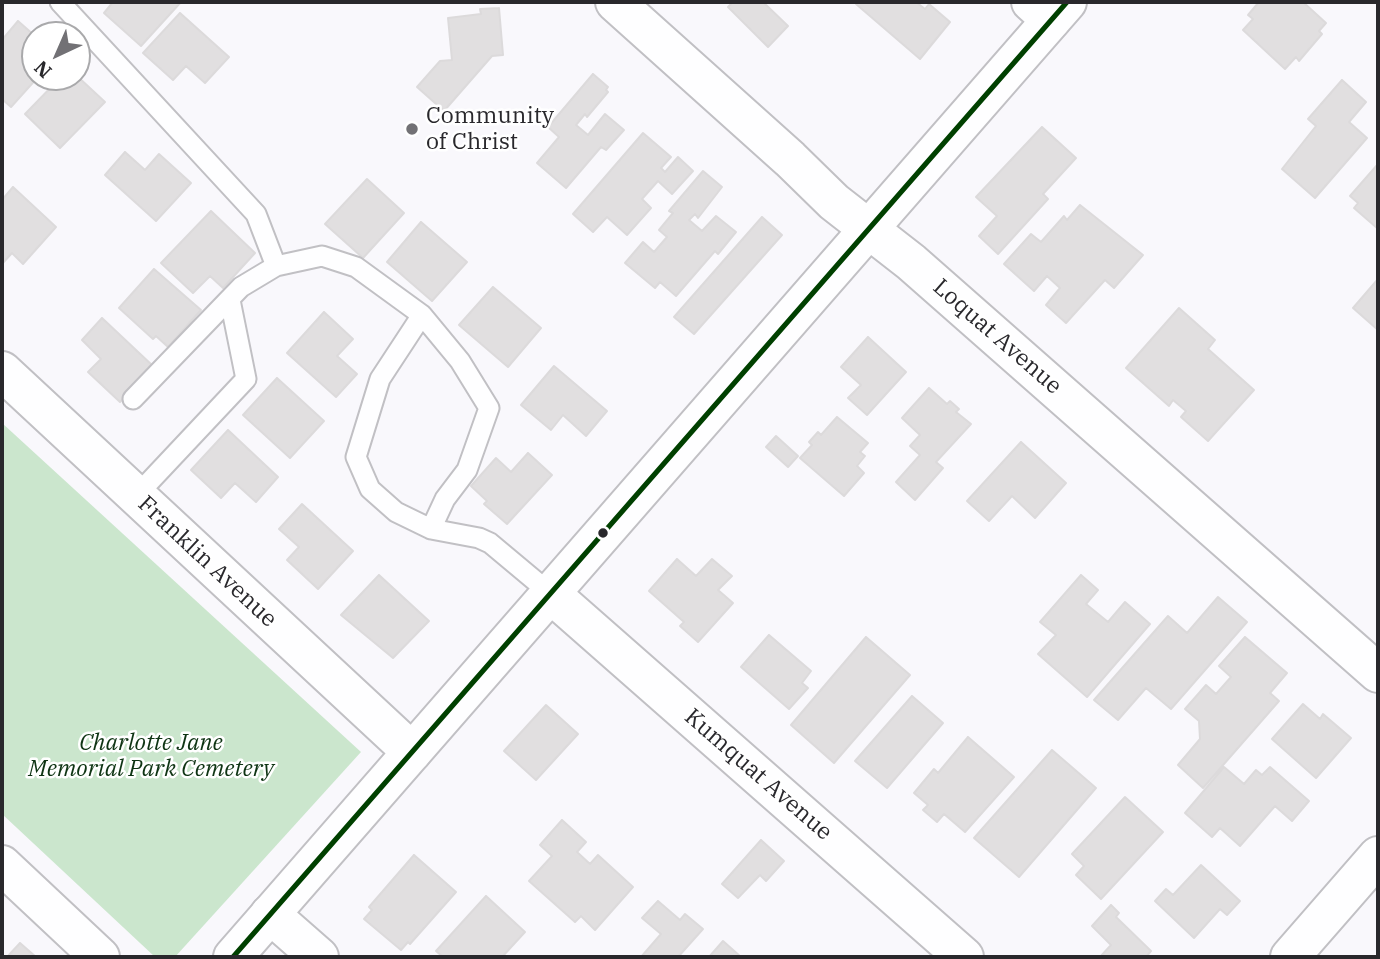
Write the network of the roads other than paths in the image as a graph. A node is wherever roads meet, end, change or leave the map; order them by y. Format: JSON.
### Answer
{"nodes":[{"id":1,"x":60,"y":2,"type":"edge"},
{"id":2,"x":615,"y":2,"type":"edge"},
{"id":3,"x":1050,"y":8,"type":"edge"},
{"id":4,"x":869,"y":229,"type":"junction"},
{"id":5,"x":276,"y":266,"type":"junction"},
{"id":6,"x":230,"y":300,"type":"junction"},
{"id":7,"x":422,"y":315,"type":"junction"},
{"id":8,"x":2,"y":371,"type":"edge"},
{"id":9,"x":133,"y":399,"type":"dead end"},
{"id":10,"x":136,"y":496,"type":"junction"},
{"id":11,"x":431,"y":529,"type":"junction"},
{"id":12,"x":551,"y":594,"type":"junction"},
{"id":13,"x":1378,"y":673,"type":"edge"},
{"id":14,"x":412,"y":752,"type":"junction"},
{"id":15,"x":1378,"y":856,"type":"edge"},
{"id":16,"x":2,"y":865,"type":"edge"},
{"id":17,"x":270,"y":914,"type":"junction"},
{"id":18,"x":100,"y":957,"type":"edge"},
{"id":19,"x":233,"y":957,"type":"edge"},
{"id":20,"x":319,"y":957,"type":"edge"},
{"id":21,"x":964,"y":957,"type":"edge"},
{"id":22,"x":1290,"y":957,"type":"edge"}],
"edges":[{"from":1,"to":5,"type":"lane"},
{"from":2,"to":4,"type":"street","name":"Loquat Avenue"},
{"from":3,"to":4,"type":"street"},
{"from":4,"to":12,"type":"street"},
{"from":4,"to":13,"type":"street","name":"Loquat Avenue"},
{"from":5,"to":6,"type":"lane"},
{"from":5,"to":7,"type":"lane"},
{"from":6,"to":9,"type":"lane"},
{"from":6,"to":10,"type":"lane"},
{"from":7,"to":11,"type":"lane"},
{"from":7,"to":11,"type":"lane"},
{"from":8,"to":10,"type":"street","name":"Franklin Avenue"},
{"from":10,"to":14,"type":"street","name":"Franklin Avenue"},
{"from":11,"to":12,"type":"lane"},
{"from":12,"to":14,"type":"street"},
{"from":12,"to":21,"type":"street","name":"Kumquat Avenue"},
{"from":14,"to":17,"type":"street"},
{"from":15,"to":22,"type":"street"},
{"from":16,"to":18,"type":"street"},
{"from":17,"to":19,"type":"street"},
{"from":17,"to":20,"type":"street"}]}
